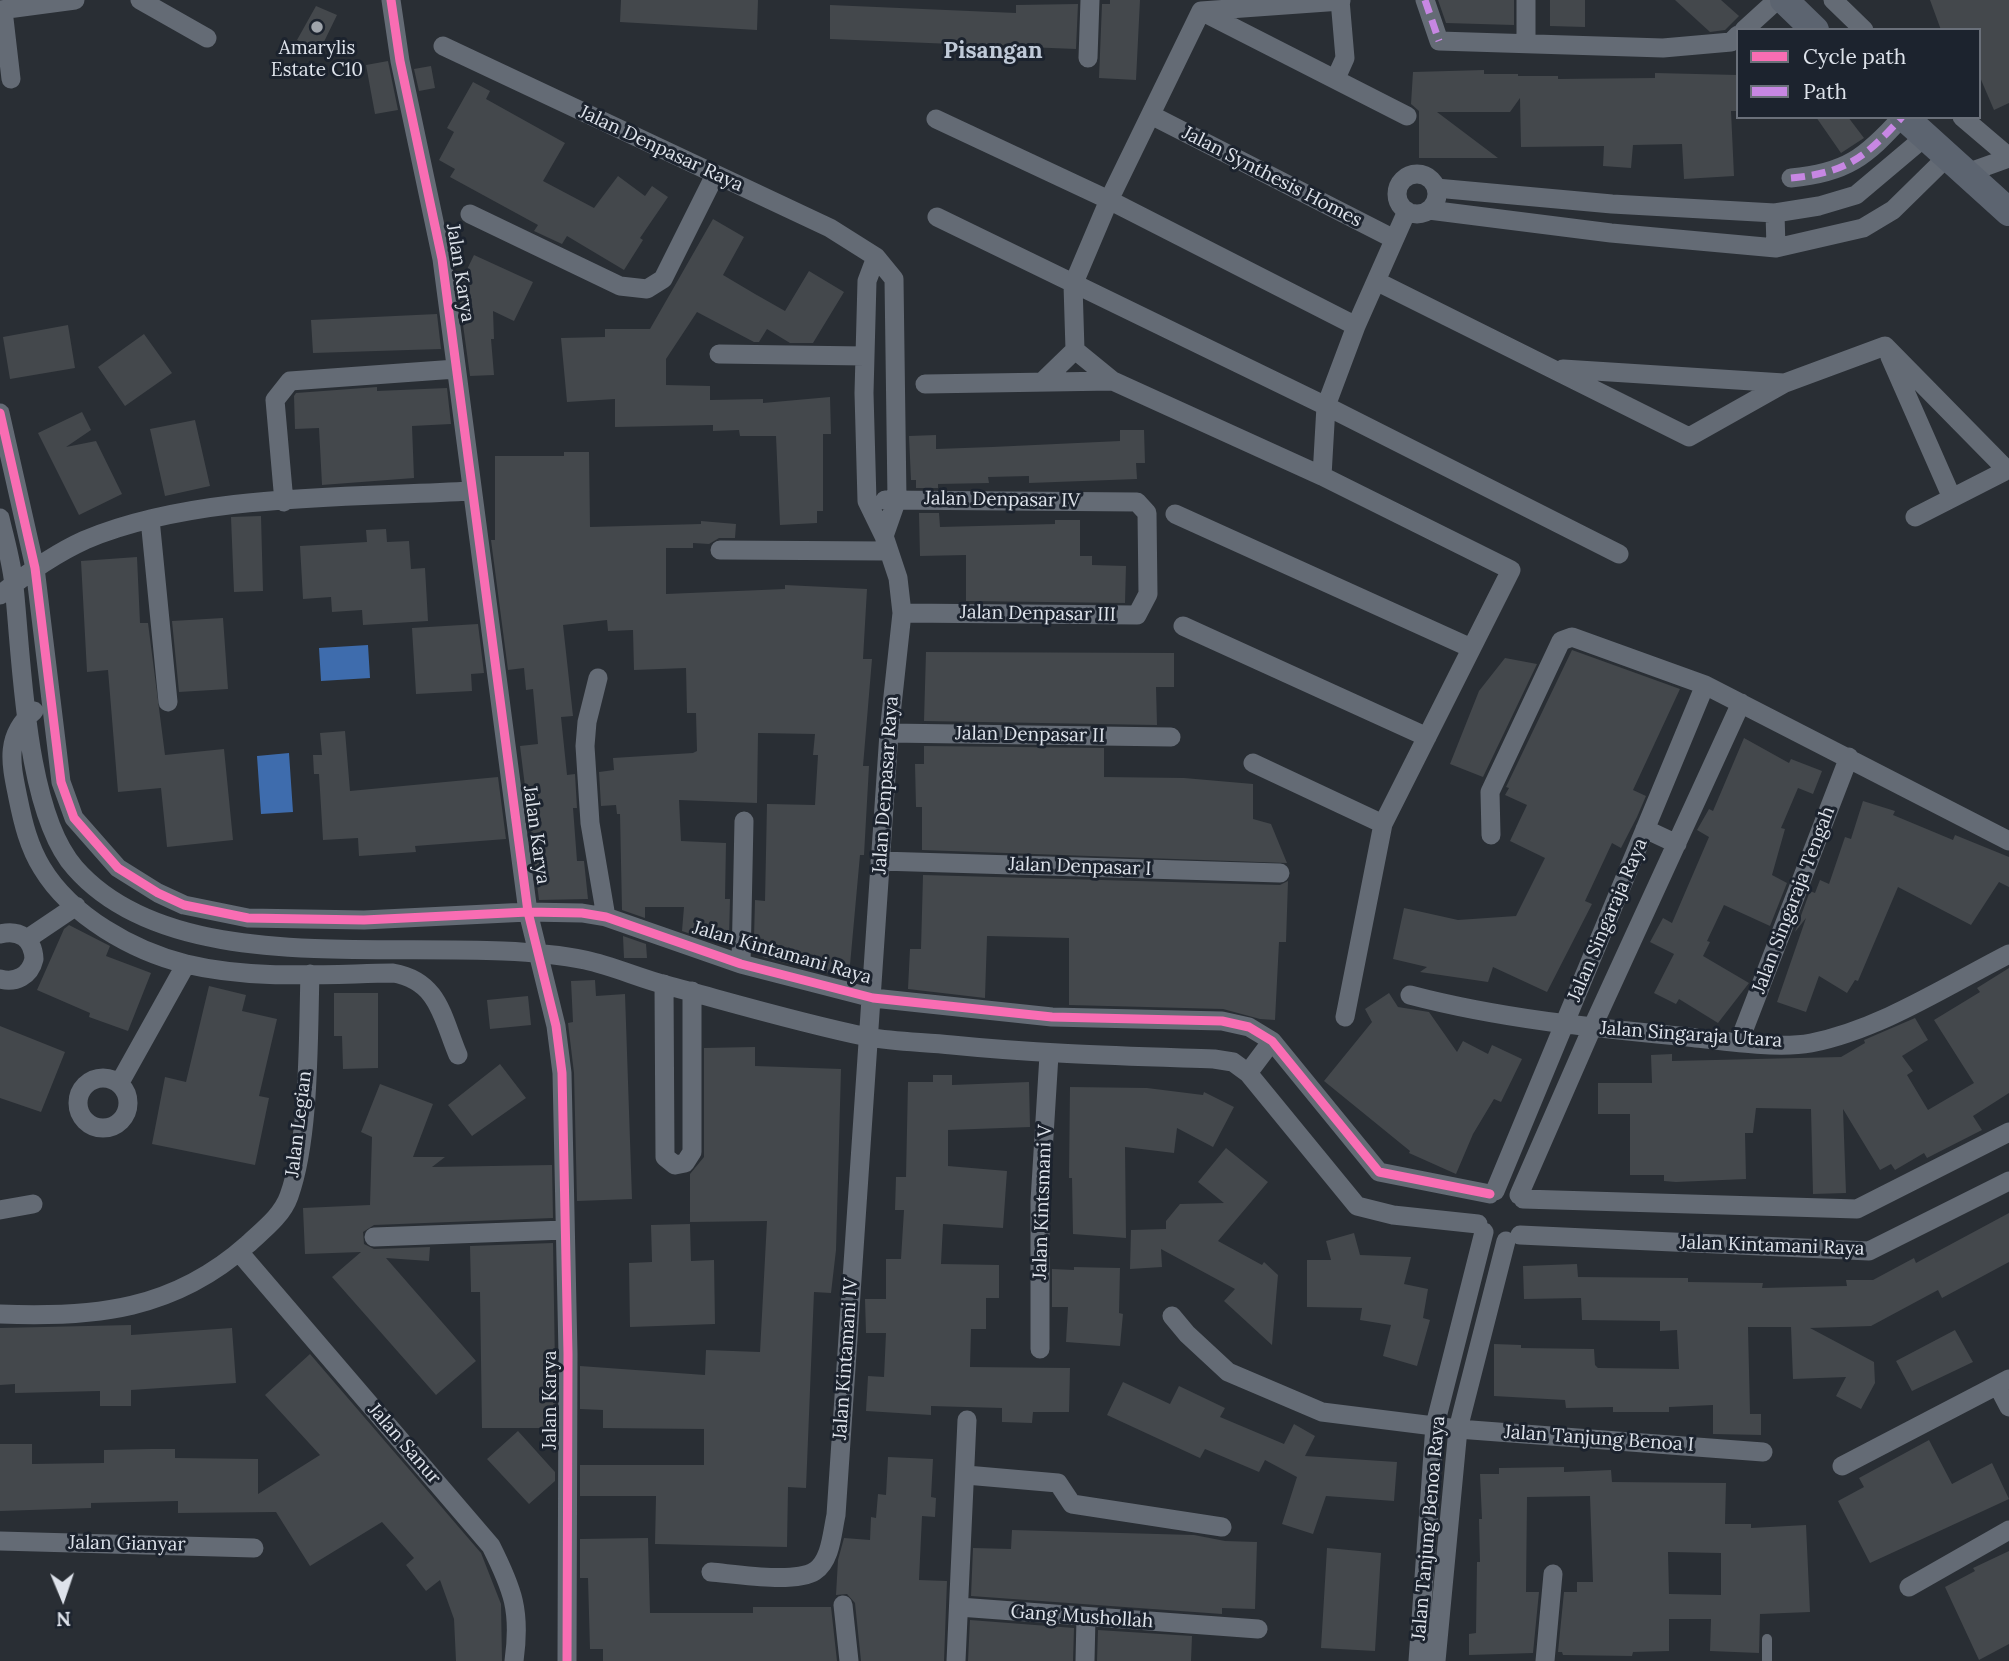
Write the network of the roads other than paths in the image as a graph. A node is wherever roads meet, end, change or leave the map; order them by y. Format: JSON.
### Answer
{"nodes":[{"id":1,"x":140,"y":0,"type":"edge"},
{"id":2,"x":391,"y":0,"type":"edge"},
{"id":3,"x":1090,"y":0,"type":"edge"},
{"id":4,"x":1425,"y":0,"type":"edge"},
{"id":5,"x":1526,"y":0,"type":"edge"},
{"id":6,"x":1777,"y":0,"type":"edge"},
{"id":7,"x":1784,"y":0,"type":"edge"},
{"id":8,"x":1833,"y":0,"type":"edge"},
{"id":9,"x":64,"y":1,"type":"edge"},
{"id":10,"x":1340,"y":1,"type":"edge"},
{"id":11,"x":1200,"y":5,"type":"edge"},
{"id":12,"x":2,"y":10,"type":"edge"},
{"id":13,"x":1746,"y":28,"type":"edge"},
{"id":14,"x":1813,"y":28,"type":"edge"},
{"id":15,"x":1862,"y":28,"type":"edge"},
{"id":16,"x":1736,"y":37,"type":"edge"},
{"id":17,"x":207,"y":38,"type":"dead end"},
{"id":18,"x":1526,"y":43,"type":"junction"},
{"id":19,"x":443,"y":46,"type":"dead end"},
{"id":20,"x":1088,"y":58,"type":"dead end"},
{"id":21,"x":1336,"y":78,"type":"junction"},
{"id":22,"x":11,"y":79,"type":"dead end"},
{"id":23,"x":1151,"y":115,"type":"junction"},
{"id":24,"x":1407,"y":116,"type":"dead end"},
{"id":25,"x":936,"y":119,"type":"dead end"},
{"id":26,"x":1901,"y":119,"type":"edge"},
{"id":27,"x":1905,"y":119,"type":"edge"},
{"id":28,"x":1964,"y":119,"type":"edge"},
{"id":29,"x":1926,"y":136,"type":"junction"},
{"id":30,"x":2006,"y":158,"type":"edge"},
{"id":31,"x":1965,"y":165,"type":"junction"},
{"id":32,"x":715,"y":175,"type":"junction"},
{"id":33,"x":1791,"y":178,"type":"dead end"},
{"id":34,"x":1436,"y":188,"type":"junction"},
{"id":35,"x":1109,"y":200,"type":"junction"},
{"id":36,"x":1612,"y":204,"type":"junction"},
{"id":37,"x":1429,"y":209,"type":"junction"},
{"id":38,"x":1407,"y":211,"type":"junction"},
{"id":39,"x":2009,"y":212,"type":"edge"},
{"id":40,"x":1775,"y":213,"type":"junction"},
{"id":41,"x":470,"y":214,"type":"dead end"},
{"id":42,"x":937,"y":217,"type":"dead end"},
{"id":43,"x":1611,"y":233,"type":"junction"},
{"id":44,"x":1394,"y":239,"type":"junction"},
{"id":45,"x":1776,"y":248,"type":"junction"},
{"id":46,"x":876,"y":257,"type":"junction"},
{"id":47,"x":1376,"y":281,"type":"junction"},
{"id":48,"x":1073,"y":285,"type":"junction"},
{"id":49,"x":1356,"y":326,"type":"junction"},
{"id":50,"x":1885,"y":346,"type":"junction"},
{"id":51,"x":1075,"y":350,"type":"junction"},
{"id":52,"x":719,"y":354,"type":"dead end"},
{"id":53,"x":865,"y":356,"type":"junction"},
{"id":54,"x":1555,"y":368,"type":"junction"},
{"id":55,"x":456,"y":369,"type":"junction"},
{"id":56,"x":1042,"y":382,"type":"junction"},
{"id":57,"x":1113,"y":382,"type":"junction"},
{"id":58,"x":1785,"y":383,"type":"junction"},
{"id":59,"x":925,"y":384,"type":"dead end"},
{"id":60,"x":1326,"y":406,"type":"junction"},
{"id":61,"x":0,"y":414,"type":"edge"},
{"id":62,"x":2008,"y":470,"type":"edge"},
{"id":63,"x":1322,"y":476,"type":"junction"},
{"id":64,"x":471,"y":491,"type":"junction"},
{"id":65,"x":1952,"y":498,"type":"junction"},
{"id":66,"x":897,"y":499,"type":"junction"},
{"id":67,"x":867,"y":500,"type":"junction"},
{"id":68,"x":284,"y":502,"type":"junction"},
{"id":69,"x":1137,"y":502,"type":"joint"},
{"id":70,"x":1175,"y":514,"type":"dead end"},
{"id":71,"x":1914,"y":517,"type":"dead end"},
{"id":72,"x":0,"y":518,"type":"edge"},
{"id":73,"x":150,"y":520,"type":"junction"},
{"id":74,"x":885,"y":544,"type":"junction"},
{"id":75,"x":720,"y":550,"type":"dead end"},
{"id":76,"x":1619,"y":555,"type":"dead end"},
{"id":77,"x":35,"y":568,"type":"junction"},
{"id":78,"x":7,"y":590,"type":"edge"},
{"id":79,"x":902,"y":613,"type":"junction"},
{"id":80,"x":1183,"y":626,"type":"dead end"},
{"id":81,"x":1471,"y":648,"type":"junction"},
{"id":82,"x":598,"y":678,"type":"dead end"},
{"id":83,"x":1705,"y":685,"type":"junction"},
{"id":84,"x":50,"y":698,"type":"junction"},
{"id":85,"x":168,"y":702,"type":"dead end"},
{"id":86,"x":1741,"y":704,"type":"junction"},
{"id":87,"x":28,"y":716,"type":"junction"},
{"id":88,"x":889,"y":733,"type":"junction"},
{"id":89,"x":1171,"y":737,"type":"dead end"},
{"id":90,"x":1427,"y":737,"type":"junction"},
{"id":91,"x":1849,"y":757,"type":"junction"},
{"id":92,"x":5,"y":761,"type":"edge"},
{"id":93,"x":1253,"y":763,"type":"dead end"},
{"id":94,"x":744,"y":821,"type":"dead end"},
{"id":95,"x":1383,"y":824,"type":"junction"},
{"id":96,"x":1645,"y":829,"type":"junction"},
{"id":97,"x":1491,"y":835,"type":"dead end"},
{"id":98,"x":2009,"y":841,"type":"edge"},
{"id":99,"x":1677,"y":844,"type":"junction"},
{"id":100,"x":880,"y":861,"type":"junction"},
{"id":101,"x":1280,"y":873,"type":"dead end"},
{"id":102,"x":76,"y":906,"type":"junction"},
{"id":103,"x":528,"y":912,"type":"junction"},
{"id":104,"x":606,"y":916,"type":"junction"},
{"id":105,"x":0,"y":934,"type":"edge"},
{"id":106,"x":27,"y":939,"type":"junction"},
{"id":107,"x":537,"y":954,"type":"junction"},
{"id":108,"x":2009,"y":954,"type":"edge"},
{"id":109,"x":186,"y":964,"type":"junction"},
{"id":110,"x":741,"y":964,"type":"junction"},
{"id":111,"x":310,"y":974,"type":"junction"},
{"id":112,"x":0,"y":979,"type":"edge"},
{"id":113,"x":664,"y":984,"type":"junction"},
{"id":114,"x":692,"y":991,"type":"junction"},
{"id":115,"x":1410,"y":995,"type":"dead end"},
{"id":116,"x":873,"y":998,"type":"junction"},
{"id":117,"x":1345,"y":1017,"type":"dead end"},
{"id":118,"x":1564,"y":1024,"type":"junction"},
{"id":119,"x":1592,"y":1028,"type":"junction"},
{"id":120,"x":870,"y":1037,"type":"junction"},
{"id":121,"x":1272,"y":1041,"type":"junction"},
{"id":122,"x":1739,"y":1042,"type":"junction"},
{"id":123,"x":458,"y":1055,"type":"dead end"},
{"id":124,"x":1049,"y":1055,"type":"junction"},
{"id":125,"x":1248,"y":1073,"type":"junction"},
{"id":126,"x":119,"y":1084,"type":"dead end"},
{"id":127,"x":2009,"y":1132,"type":"edge"},
{"id":128,"x":2009,"y":1181,"type":"edge"},
{"id":129,"x":1492,"y":1192,"type":"junction"},
{"id":130,"x":1521,"y":1197,"type":"junction"},
{"id":131,"x":33,"y":1204,"type":"dead end"},
{"id":132,"x":0,"y":1210,"type":"edge"},
{"id":133,"x":1481,"y":1228,"type":"junction"},
{"id":134,"x":565,"y":1230,"type":"junction"},
{"id":135,"x":374,"y":1237,"type":"dead end"},
{"id":136,"x":1513,"y":1238,"type":"junction"},
{"id":137,"x":239,"y":1252,"type":"junction"},
{"id":138,"x":0,"y":1314,"type":"edge"},
{"id":139,"x":1172,"y":1316,"type":"dead end"},
{"id":140,"x":1040,"y":1349,"type":"dead end"},
{"id":141,"x":2004,"y":1383,"type":"edge"},
{"id":142,"x":2009,"y":1407,"type":"edge"},
{"id":143,"x":967,"y":1420,"type":"dead end"},
{"id":144,"x":1435,"y":1425,"type":"junction"},
{"id":145,"x":1458,"y":1429,"type":"junction"},
{"id":146,"x":1763,"y":1451,"type":"dead end"},
{"id":147,"x":1842,"y":1466,"type":"dead end"},
{"id":148,"x":966,"y":1475,"type":"junction"},
{"id":149,"x":1222,"y":1527,"type":"dead end"},
{"id":150,"x":2009,"y":1530,"type":"edge"},
{"id":151,"x":0,"y":1541,"type":"edge"},
{"id":152,"x":254,"y":1548,"type":"dead end"},
{"id":153,"x":711,"y":1572,"type":"dead end"},
{"id":154,"x":1553,"y":1574,"type":"dead end"},
{"id":155,"x":1909,"y":1587,"type":"dead end"},
{"id":156,"x":843,"y":1605,"type":"dead end"},
{"id":157,"x":959,"y":1607,"type":"junction"},
{"id":158,"x":1086,"y":1618,"type":"junction"},
{"id":159,"x":1258,"y":1629,"type":"dead end"},
{"id":160,"x":1767,"y":1639,"type":"dead end"},
{"id":161,"x":514,"y":1661,"type":"edge"},
{"id":162,"x":567,"y":1661,"type":"edge"},
{"id":163,"x":849,"y":1661,"type":"edge"},
{"id":164,"x":956,"y":1661,"type":"edge"},
{"id":165,"x":1085,"y":1661,"type":"edge"},
{"id":166,"x":1418,"y":1661,"type":"edge"},
{"id":167,"x":1436,"y":1661,"type":"edge"},
{"id":168,"x":1545,"y":1661,"type":"edge"},
{"id":169,"x":1767,"y":1661,"type":"edge"}],
"edges":[{"from":1,"to":17,"type":"street"},
{"from":2,"to":55,"type":"street","name":"Jalan Karya"},
{"from":3,"to":20,"type":"street"},
{"from":4,"to":18,"type":"street"},
{"from":5,"to":18,"type":"street"},
{"from":6,"to":13,"type":"street"},
{"from":7,"to":14,"type":"street"},
{"from":8,"to":15,"type":"street"},
{"from":9,"to":12,"type":"street"},
{"from":10,"to":11,"type":"street"},
{"from":10,"to":21,"type":"street"},
{"from":11,"to":21,"type":"street"},
{"from":11,"to":23,"type":"street"},
{"from":12,"to":22,"type":"street"},
{"from":16,"to":18,"type":"street"},
{"from":19,"to":32,"type":"street","name":"Jalan Denpasar Raya"},
{"from":21,"to":24,"type":"street"},
{"from":23,"to":35,"type":"street"},
{"from":23,"to":44,"type":"street","name":"Jalan Synthesis Homes"},
{"from":25,"to":35,"type":"street"},
{"from":26,"to":33,"type":"street"},
{"from":27,"to":29,"type":"street"},
{"from":28,"to":30,"type":"street"},
{"from":29,"to":31,"type":"street"},
{"from":29,"to":40,"type":"street"},
{"from":30,"to":31,"type":"street"},
{"from":31,"to":39,"type":"street"},
{"from":31,"to":45,"type":"street"},
{"from":32,"to":41,"type":"street"},
{"from":32,"to":46,"type":"street","name":"Jalan Denpasar Raya"},
{"from":34,"to":36,"type":"street"},
{"from":34,"to":37,"type":"street"},
{"from":34,"to":38,"type":"street"},
{"from":35,"to":48,"type":"street"},
{"from":35,"to":49,"type":"street"},
{"from":36,"to":40,"type":"street"},
{"from":36,"to":43,"type":"street"},
{"from":37,"to":38,"type":"street"},
{"from":37,"to":43,"type":"street"},
{"from":38,"to":44,"type":"street"},
{"from":40,"to":45,"type":"street"},
{"from":42,"to":48,"type":"street"},
{"from":43,"to":45,"type":"street"},
{"from":44,"to":47,"type":"street"},
{"from":46,"to":53,"type":"street","name":"Jalan Denpasar Raya"},
{"from":46,"to":66,"type":"street","name":"Jalan Denpasar Raya"},
{"from":47,"to":49,"type":"street"},
{"from":47,"to":54,"type":"street"},
{"from":48,"to":51,"type":"street"},
{"from":48,"to":60,"type":"street"},
{"from":49,"to":60,"type":"street"},
{"from":50,"to":58,"type":"street"},
{"from":50,"to":62,"type":"street"},
{"from":50,"to":65,"type":"street"},
{"from":51,"to":56,"type":"street"},
{"from":51,"to":57,"type":"street"},
{"from":52,"to":53,"type":"street"},
{"from":53,"to":67,"type":"street","name":"Jalan Denpasar Raya"},
{"from":54,"to":58,"type":"street"},
{"from":54,"to":58,"type":"street"},
{"from":55,"to":64,"type":"street","name":"Jalan Karya"},
{"from":55,"to":68,"type":"street"},
{"from":56,"to":57,"type":"street"},
{"from":56,"to":59,"type":"street"},
{"from":57,"to":63,"type":"street"},
{"from":60,"to":63,"type":"street"},
{"from":60,"to":76,"type":"street"},
{"from":61,"to":77,"type":"street","name":"Jalan Kintamani Raya"},
{"from":62,"to":65,"type":"street"},
{"from":63,"to":81,"type":"street"},
{"from":64,"to":68,"type":"street"},
{"from":64,"to":103,"type":"street","name":"Jalan Karya"},
{"from":65,"to":71,"type":"street"},
{"from":66,"to":67,"type":"street","name":"Jalan Denpasar IV"},
{"from":66,"to":69,"type":"street","name":"Jalan Denpasar IV"},
{"from":66,"to":74,"type":"street","name":"Jalan Denpasar Raya"},
{"from":67,"to":74,"type":"street","name":"Jalan Denpasar Raya"},
{"from":68,"to":73,"type":"street"},
{"from":69,"to":79,"type":"street","name":"Jalan Denpasar III"},
{"from":70,"to":81,"type":"street"},
{"from":72,"to":78,"type":"street"},
{"from":73,"to":77,"type":"street"},
{"from":73,"to":85,"type":"street"},
{"from":74,"to":75,"type":"street"},
{"from":74,"to":79,"type":"street","name":"Jalan Denpasar Raya"},
{"from":77,"to":78,"type":"street"},
{"from":77,"to":84,"type":"street","name":"Jalan Kintamani Raya"},
{"from":78,"to":87,"type":"street"},
{"from":79,"to":88,"type":"street","name":"Jalan Denpasar Raya"},
{"from":80,"to":90,"type":"street"},
{"from":81,"to":90,"type":"street"},
{"from":82,"to":104,"type":"street"},
{"from":83,"to":86,"type":"street"},
{"from":83,"to":96,"type":"street","name":"Jalan Singaraja Raya"},
{"from":83,"to":97,"type":"street"},
{"from":84,"to":87,"type":"street"},
{"from":84,"to":103,"type":"street","name":"Jalan Kintamani Raya"},
{"from":86,"to":91,"type":"street"},
{"from":86,"to":99,"type":"street","name":"Jalan Singaraja Raya"},
{"from":87,"to":92,"type":"street"},
{"from":87,"to":107,"type":"street"},
{"from":88,"to":89,"type":"street","name":"Jalan Denpasar II"},
{"from":88,"to":100,"type":"street","name":"Jalan Denpasar Raya"},
{"from":90,"to":95,"type":"street"},
{"from":91,"to":98,"type":"street"},
{"from":91,"to":122,"type":"street","name":"Jalan Singaraja Tengah"},
{"from":92,"to":102,"type":"street"},
{"from":93,"to":95,"type":"street"},
{"from":94,"to":110,"type":"street"},
{"from":95,"to":117,"type":"street"},
{"from":96,"to":99,"type":"street"},
{"from":96,"to":118,"type":"street","name":"Jalan Singaraja Raya"},
{"from":99,"to":119,"type":"street","name":"Jalan Singaraja Raya"},
{"from":100,"to":101,"type":"street","name":"Jalan Denpasar I"},
{"from":100,"to":116,"type":"street","name":"Jalan Denpasar Raya"},
{"from":102,"to":106,"type":"street"},
{"from":102,"to":109,"type":"street"},
{"from":103,"to":104,"type":"street","name":"Jalan Kintamani Raya"},
{"from":103,"to":107,"type":"street","name":"Jalan Karya"},
{"from":104,"to":110,"type":"street","name":"Jalan Kintamani Raya"},
{"from":105,"to":106,"type":"street"},
{"from":106,"to":112,"type":"street"},
{"from":107,"to":113,"type":"street"},
{"from":107,"to":134,"type":"street","name":"Jalan Karya"},
{"from":108,"to":122,"type":"street","name":"Jalan Singaraja Utara"},
{"from":109,"to":111,"type":"street"},
{"from":109,"to":126,"type":"street"},
{"from":110,"to":116,"type":"street","name":"Jalan Kintamani Raya"},
{"from":111,"to":123,"type":"street"},
{"from":111,"to":137,"type":"street","name":"Jalan Legian"},
{"from":113,"to":114,"type":"street"},
{"from":113,"to":114,"type":"street"},
{"from":114,"to":120,"type":"street"},
{"from":115,"to":118,"type":"street","name":"Jalan Singaraja Utara"},
{"from":116,"to":120,"type":"street","name":"Jalan Denpasar Raya"},
{"from":116,"to":121,"type":"street","name":"Jalan Kintamani Raya"},
{"from":118,"to":119,"type":"street","name":"Jalan Singaraja Utara"},
{"from":118,"to":129,"type":"street","name":"Jalan Singaraja Raya"},
{"from":119,"to":122,"type":"street","name":"Jalan Singaraja Utara"},
{"from":119,"to":130,"type":"street","name":"Jalan Singaraja Raya"},
{"from":120,"to":124,"type":"street"},
{"from":120,"to":153,"type":"street","name":"Jalan Kintamani IV"},
{"from":121,"to":125,"type":"street"},
{"from":121,"to":129,"type":"street","name":"Jalan Kintamani Raya"},
{"from":124,"to":125,"type":"street"},
{"from":124,"to":140,"type":"street","name":"Jalan Kintsmani V"},
{"from":125,"to":133,"type":"street"},
{"from":127,"to":130,"type":"street","name":"Jalan Kintamani Raya"},
{"from":128,"to":136,"type":"street","name":"Jalan Kintamani Raya"},
{"from":129,"to":130,"type":"street"},
{"from":129,"to":133,"type":"street"},
{"from":130,"to":136,"type":"street"},
{"from":131,"to":132,"type":"street"},
{"from":133,"to":136,"type":"street"},
{"from":133,"to":144,"type":"street","name":"Jalan Tanjung Benoa Raya"},
{"from":134,"to":135,"type":"street"},
{"from":134,"to":162,"type":"street","name":"Jalan Karya"},
{"from":136,"to":145,"type":"street","name":"Jalan Tanjung Benoa Raya"},
{"from":137,"to":138,"type":"street","name":"Jalan Legian"},
{"from":137,"to":161,"type":"street","name":"Jalan Sanur"},
{"from":139,"to":144,"type":"street","name":"Jalan Tanjung Benoa I"},
{"from":141,"to":142,"type":"street"},
{"from":141,"to":147,"type":"street"},
{"from":143,"to":148,"type":"street"},
{"from":144,"to":145,"type":"street","name":"Jalan Tanjung Benoa I"},
{"from":144,"to":166,"type":"street","name":"Jalan Tanjung Benoa Raya"},
{"from":145,"to":146,"type":"street","name":"Jalan Tanjung Benoa I"},
{"from":145,"to":167,"type":"street","name":"Jalan Tanjung Benoa Raya"},
{"from":148,"to":149,"type":"street"},
{"from":148,"to":157,"type":"street"},
{"from":150,"to":155,"type":"street"},
{"from":151,"to":152,"type":"street","name":"Jalan Gianyar"},
{"from":154,"to":168,"type":"street"},
{"from":156,"to":163,"type":"street"},
{"from":157,"to":158,"type":"street","name":"Gang Mushollah"},
{"from":157,"to":164,"type":"street"},
{"from":158,"to":159,"type":"street","name":"Gang Mushollah"},
{"from":158,"to":165,"type":"street"},
{"from":160,"to":169,"type":"lane"}]}
